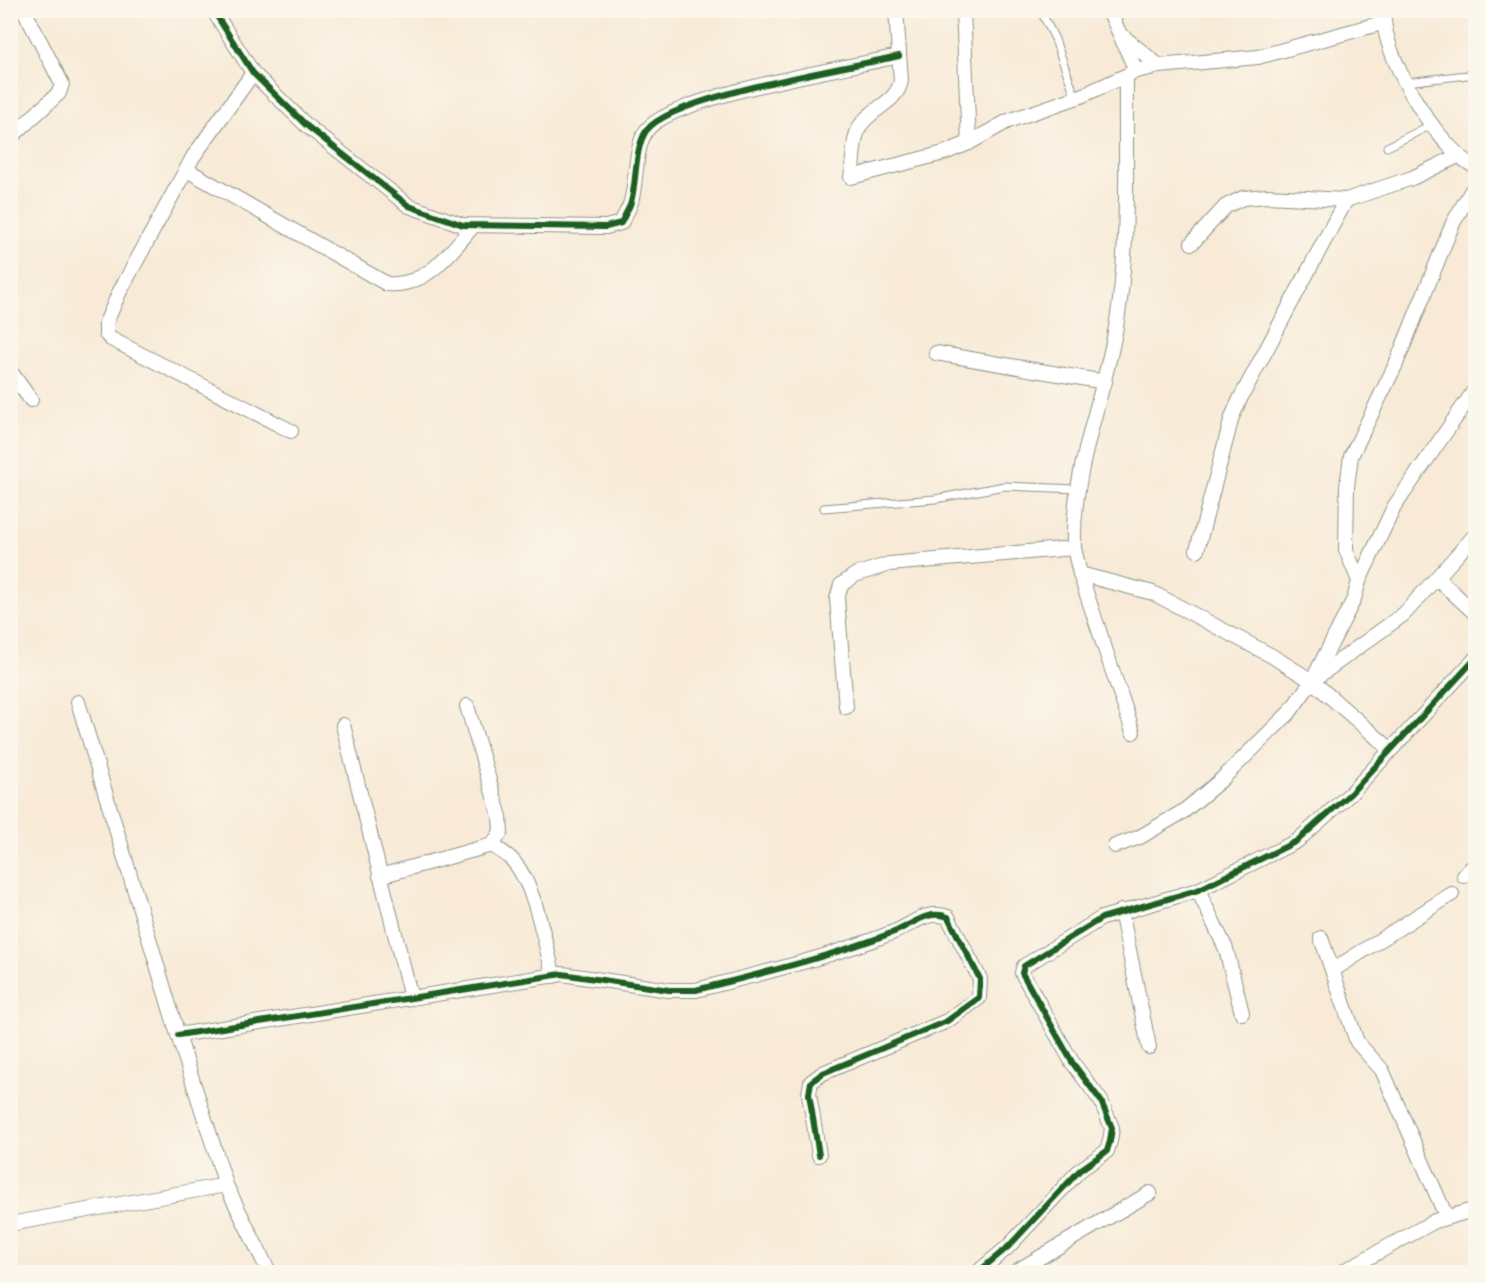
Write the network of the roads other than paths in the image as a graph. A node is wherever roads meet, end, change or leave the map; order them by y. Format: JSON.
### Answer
{"nodes":[{"id":1,"x":24,"y":10,"type":"edge"},
{"id":2,"x":213,"y":10,"type":"edge"},
{"id":3,"x":896,"y":10,"type":"edge"},
{"id":4,"x":963,"y":10,"type":"edge"},
{"id":5,"x":1040,"y":10,"type":"edge"},
{"id":6,"x":1109,"y":10,"type":"edge"},
{"id":7,"x":1383,"y":17,"type":"edge"},
{"id":8,"x":1118,"y":33,"type":"junction"},
{"id":9,"x":899,"y":56,"type":"junction"},
{"id":10,"x":1159,"y":66,"type":"junction"},
{"id":11,"x":254,"y":73,"type":"junction"},
{"id":12,"x":1131,"y":74,"type":"junction"},
{"id":13,"x":1476,"y":74,"type":"edge"},
{"id":14,"x":1403,"y":82,"type":"junction"},
{"id":15,"x":1076,"y":98,"type":"junction"},
{"id":16,"x":1432,"y":124,"type":"junction"},
{"id":17,"x":10,"y":138,"type":"edge"},
{"id":18,"x":969,"y":143,"type":"junction"},
{"id":19,"x":1387,"y":147,"type":"dead end"},
{"id":20,"x":1458,"y":156,"type":"junction"},
{"id":21,"x":1476,"y":167,"type":"edge"},
{"id":22,"x":187,"y":170,"type":"junction"},
{"id":23,"x":1476,"y":183,"type":"edge"},
{"id":24,"x":1346,"y":200,"type":"junction"},
{"id":25,"x":473,"y":226,"type":"junction"},
{"id":26,"x":1192,"y":243,"type":"dead end"},
{"id":27,"x":936,"y":353,"type":"dead end"},
{"id":28,"x":10,"y":371,"type":"edge"},
{"id":29,"x":1105,"y":382,"type":"junction"},
{"id":30,"x":1476,"y":388,"type":"edge"},
{"id":31,"x":31,"y":400,"type":"dead end"},
{"id":32,"x":291,"y":431,"type":"dead end"},
{"id":33,"x":1078,"y":489,"type":"junction"},
{"id":34,"x":824,"y":508,"type":"dead end"},
{"id":35,"x":1476,"y":534,"type":"edge"},
{"id":36,"x":1074,"y":548,"type":"junction"},
{"id":37,"x":1197,"y":550,"type":"dead end"},
{"id":38,"x":1080,"y":574,"type":"junction"},
{"id":39,"x":1437,"y":578,"type":"junction"},
{"id":40,"x":1359,"y":581,"type":"junction"},
{"id":41,"x":1476,"y":614,"type":"edge"},
{"id":42,"x":1476,"y":658,"type":"edge"},
{"id":43,"x":1312,"y":681,"type":"junction"},
{"id":44,"x":78,"y":702,"type":"dead end"},
{"id":45,"x":466,"y":706,"type":"dead end"},
{"id":46,"x":846,"y":708,"type":"dead end"},
{"id":47,"x":343,"y":724,"type":"dead end"},
{"id":48,"x":1133,"y":732,"type":"dead end"},
{"id":49,"x":1390,"y":749,"type":"junction"},
{"id":50,"x":492,"y":845,"type":"junction"},
{"id":51,"x":1115,"y":846,"type":"dead end"},
{"id":52,"x":1476,"y":863,"type":"edge"},
{"id":53,"x":380,"y":876,"type":"junction"},
{"id":54,"x":1464,"y":876,"type":"dead end"},
{"id":55,"x":1198,"y":890,"type":"junction"},
{"id":56,"x":1452,"y":894,"type":"dead end"},
{"id":57,"x":1121,"y":910,"type":"junction"},
{"id":58,"x":1321,"y":938,"type":"dead end"},
{"id":59,"x":1333,"y":970,"type":"junction"},
{"id":60,"x":554,"y":976,"type":"junction"},
{"id":61,"x":411,"y":998,"type":"junction"},
{"id":62,"x":1242,"y":1013,"type":"dead end"},
{"id":63,"x":178,"y":1035,"type":"junction"},
{"id":64,"x":1149,"y":1047,"type":"dead end"},
{"id":65,"x":819,"y":1155,"type":"dead end"},
{"id":66,"x":226,"y":1185,"type":"junction"},
{"id":67,"x":1150,"y":1193,"type":"dead end"},
{"id":68,"x":1476,"y":1209,"type":"edge"},
{"id":69,"x":1446,"y":1216,"type":"junction"},
{"id":70,"x":10,"y":1224,"type":"edge"},
{"id":71,"x":269,"y":1272,"type":"edge"},
{"id":72,"x":978,"y":1272,"type":"edge"},
{"id":73,"x":1015,"y":1272,"type":"edge"},
{"id":74,"x":1342,"y":1272,"type":"edge"}],
"edges":[{"from":1,"to":17,"type":"street"},
{"from":2,"to":11,"type":"street"},
{"from":3,"to":9,"type":"street"},
{"from":4,"to":18,"type":"street"},
{"from":5,"to":15,"type":"lane"},
{"from":6,"to":8,"type":"street"},
{"from":7,"to":10,"type":"street"},
{"from":7,"to":14,"type":"street"},
{"from":8,"to":10,"type":"street"},
{"from":8,"to":12,"type":"street"},
{"from":9,"to":18,"type":"street"},
{"from":9,"to":25,"type":"street"},
{"from":10,"to":12,"type":"street"},
{"from":11,"to":22,"type":"street"},
{"from":11,"to":25,"type":"street"},
{"from":12,"to":15,"type":"street"},
{"from":12,"to":29,"type":"street"},
{"from":13,"to":14,"type":"lane"},
{"from":14,"to":16,"type":"street"},
{"from":15,"to":18,"type":"street"},
{"from":16,"to":19,"type":"lane"},
{"from":16,"to":20,"type":"street"},
{"from":20,"to":21,"type":"street"},
{"from":20,"to":24,"type":"street"},
{"from":22,"to":25,"type":"street"},
{"from":22,"to":32,"type":"street"},
{"from":23,"to":40,"type":"street"},
{"from":24,"to":26,"type":"street"},
{"from":24,"to":37,"type":"street"},
{"from":27,"to":29,"type":"street"},
{"from":28,"to":31,"type":"street"},
{"from":29,"to":33,"type":"street"},
{"from":30,"to":40,"type":"street"},
{"from":33,"to":34,"type":"lane"},
{"from":33,"to":36,"type":"street"},
{"from":35,"to":39,"type":"street"},
{"from":36,"to":38,"type":"street"},
{"from":36,"to":46,"type":"street"},
{"from":38,"to":43,"type":"street"},
{"from":38,"to":48,"type":"street"},
{"from":39,"to":41,"type":"street"},
{"from":39,"to":43,"type":"street"},
{"from":40,"to":43,"type":"street"},
{"from":42,"to":49,"type":"street"},
{"from":43,"to":49,"type":"street"},
{"from":43,"to":51,"type":"street"},
{"from":44,"to":63,"type":"street"},
{"from":45,"to":50,"type":"street"},
{"from":47,"to":53,"type":"street"},
{"from":49,"to":55,"type":"street"},
{"from":50,"to":53,"type":"street"},
{"from":50,"to":60,"type":"street"},
{"from":52,"to":54,"type":"street"},
{"from":53,"to":61,"type":"street"},
{"from":55,"to":57,"type":"street"},
{"from":55,"to":62,"type":"street"},
{"from":56,"to":59,"type":"street"},
{"from":57,"to":64,"type":"street"},
{"from":57,"to":72,"type":"street"},
{"from":58,"to":59,"type":"street"},
{"from":59,"to":69,"type":"street"},
{"from":60,"to":61,"type":"street"},
{"from":60,"to":65,"type":"street"},
{"from":61,"to":63,"type":"street"},
{"from":63,"to":66,"type":"street"},
{"from":66,"to":70,"type":"street"},
{"from":66,"to":71,"type":"street"},
{"from":67,"to":73,"type":"street"},
{"from":68,"to":69,"type":"street"},
{"from":69,"to":74,"type":"street"}]}
